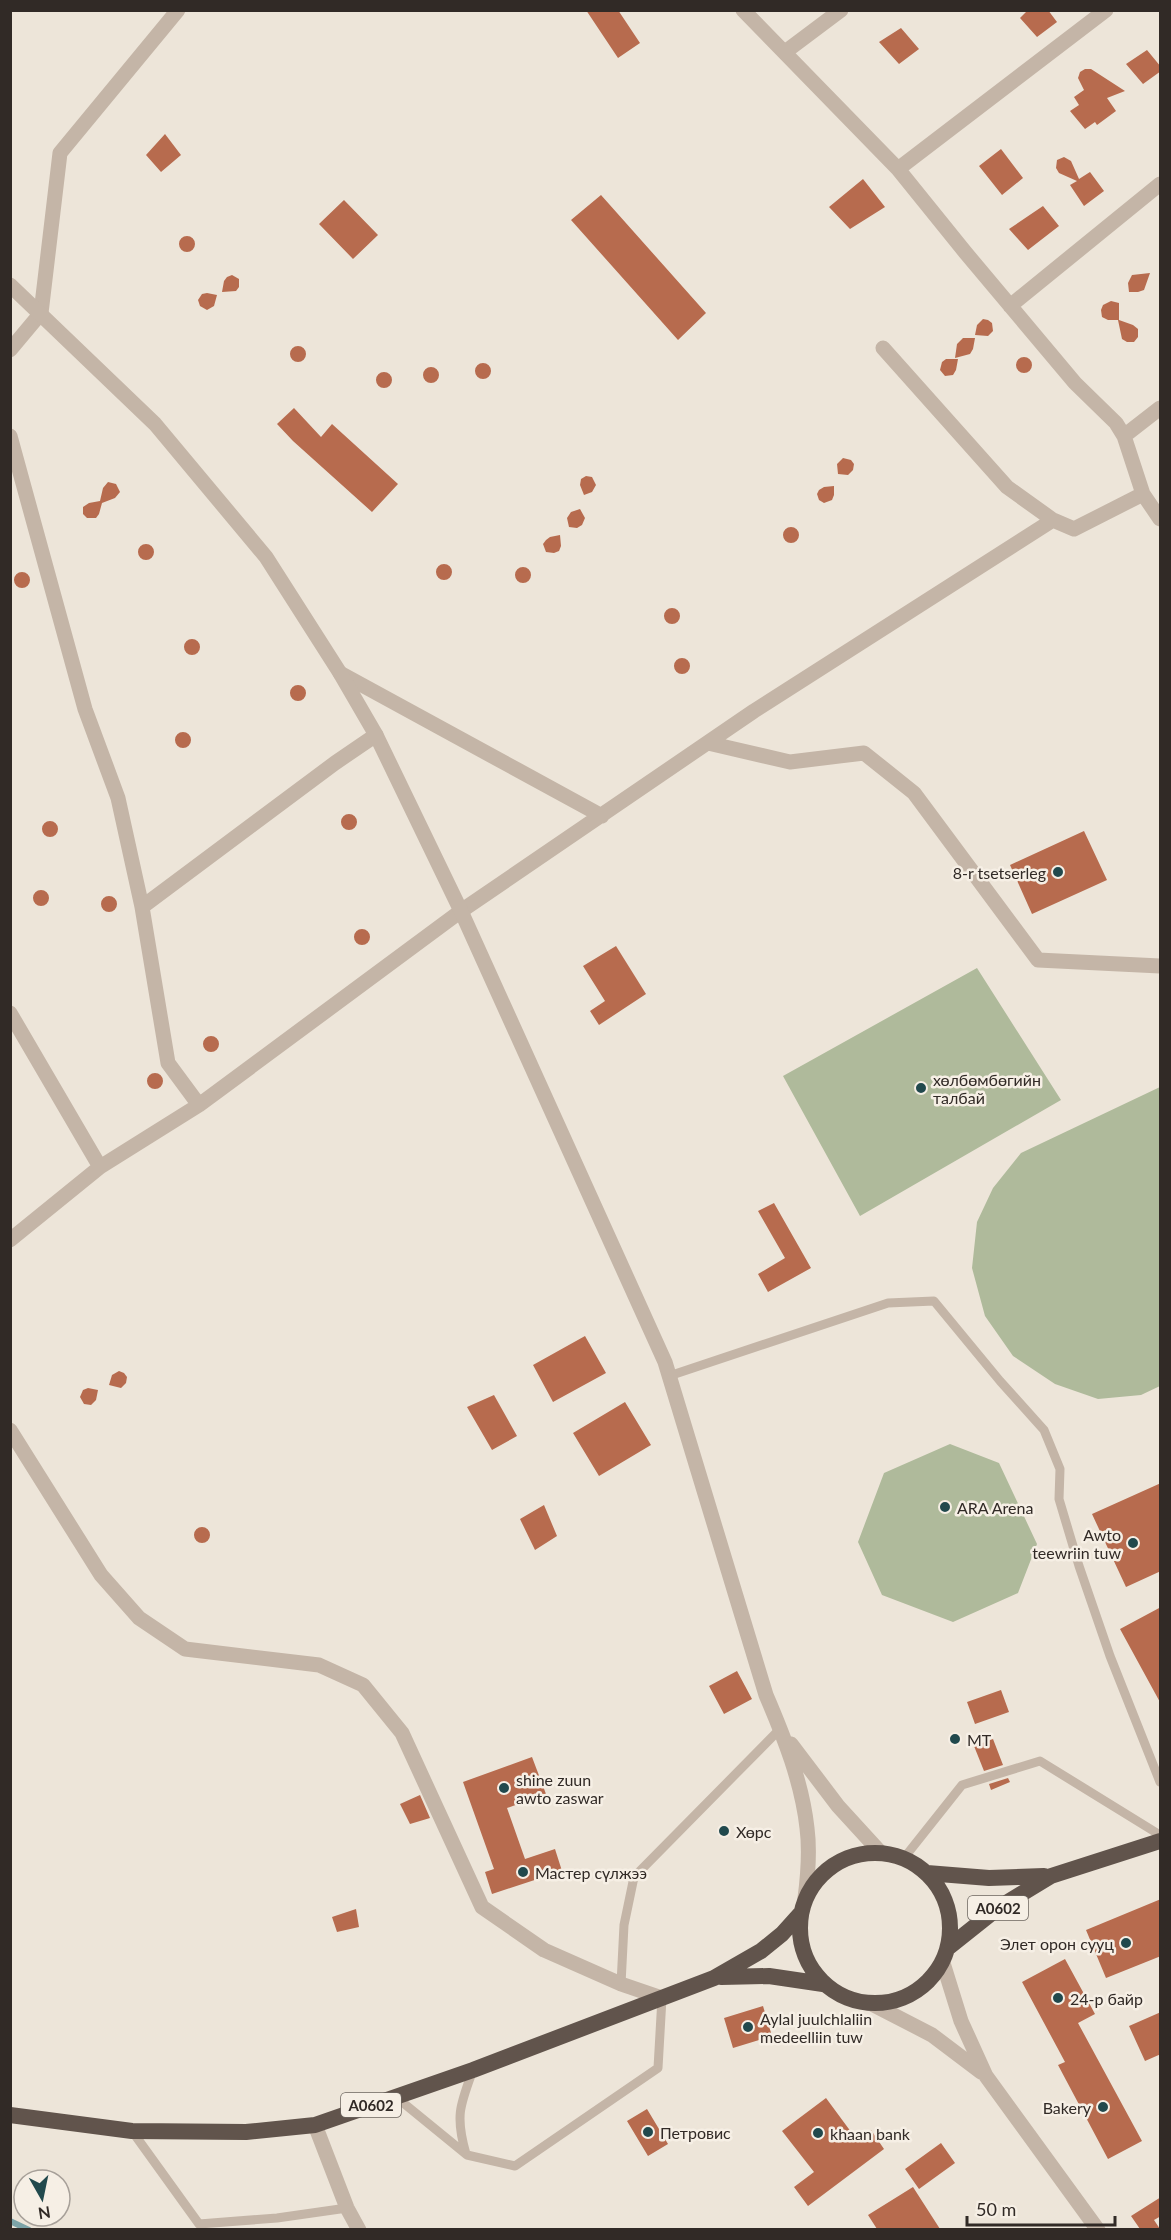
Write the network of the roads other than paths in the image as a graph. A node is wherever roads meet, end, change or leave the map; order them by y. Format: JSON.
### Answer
{"nodes":[{"id":1,"x":178,"y":10,"type":"edge"},
{"id":2,"x":743,"y":10,"type":"edge"},
{"id":3,"x":841,"y":10,"type":"edge"},
{"id":4,"x":1106,"y":10,"type":"edge"},
{"id":5,"x":785,"y":52,"type":"junction"},
{"id":6,"x":898,"y":169,"type":"junction"},
{"id":7,"x":1161,"y":184,"type":"edge"},
{"id":8,"x":10,"y":285,"type":"edge"},
{"id":9,"x":1010,"y":306,"type":"junction"},
{"id":10,"x":41,"y":313,"type":"junction"},
{"id":11,"x":883,"y":348,"type":"dead end"},
{"id":12,"x":10,"y":350,"type":"edge"},
{"id":13,"x":1161,"y":408,"type":"edge"},
{"id":14,"x":10,"y":436,"type":"edge"},
{"id":15,"x":1124,"y":436,"type":"junction"},
{"id":16,"x":1143,"y":494,"type":"junction"},
{"id":17,"x":1161,"y":519,"type":"edge"},
{"id":18,"x":1053,"y":520,"type":"junction"},
{"id":19,"x":340,"y":673,"type":"junction"},
{"id":20,"x":376,"y":735,"type":"junction"},
{"id":21,"x":708,"y":743,"type":"junction"},
{"id":22,"x":602,"y":816,"type":"junction"},
{"id":23,"x":142,"y":907,"type":"junction"},
{"id":24,"x":461,"y":911,"type":"junction"},
{"id":25,"x":1161,"y":966,"type":"edge"},
{"id":26,"x":10,"y":1013,"type":"edge"},
{"id":27,"x":199,"y":1105,"type":"junction"},
{"id":28,"x":100,"y":1167,"type":"junction"},
{"id":29,"x":10,"y":1240,"type":"edge"},
{"id":30,"x":669,"y":1376,"type":"junction"},
{"id":31,"x":10,"y":1430,"type":"edge"},
{"id":32,"x":780,"y":1729,"type":"junction"},
{"id":33,"x":1161,"y":1782,"type":"edge"},
{"id":34,"x":1161,"y":1835,"type":"edge"},
{"id":35,"x":1161,"y":1841,"type":"edge"},
{"id":36,"x":881,"y":1853,"type":"junction"},
{"id":37,"x":904,"y":1858,"type":"junction"},
{"id":38,"x":927,"y":1873,"type":"junction"},
{"id":39,"x":1051,"y":1876,"type":"junction"},
{"id":40,"x":806,"y":1898,"type":"junction"},
{"id":41,"x":800,"y":1914,"type":"junction"},
{"id":42,"x":949,"y":1947,"type":"junction"},
{"id":43,"x":942,"y":1963,"type":"junction"},
{"id":44,"x":714,"y":1978,"type":"junction"},
{"id":45,"x":621,"y":1984,"type":"junction"},
{"id":46,"x":823,"y":1984,"type":"junction"},
{"id":47,"x":662,"y":1998,"type":"junction"},
{"id":48,"x":872,"y":2004,"type":"junction"},
{"id":49,"x":473,"y":2070,"type":"junction"},
{"id":50,"x":986,"y":2076,"type":"junction"},
{"id":51,"x":396,"y":2097,"type":"junction"},
{"id":52,"x":10,"y":2115,"type":"edge"},
{"id":53,"x":315,"y":2125,"type":"junction"},
{"id":54,"x":132,"y":2131,"type":"junction"},
{"id":55,"x":467,"y":2155,"type":"junction"},
{"id":56,"x":347,"y":2208,"type":"junction"},
{"id":57,"x":360,"y":2229,"type":"edge"},
{"id":58,"x":1098,"y":2229,"type":"edge"}],
"edges":[{"from":1,"to":10,"type":"street"},
{"from":2,"to":5,"type":"street"},
{"from":3,"to":5,"type":"street"},
{"from":4,"to":6,"type":"street"},
{"from":5,"to":6,"type":"street"},
{"from":6,"to":9,"type":"street"},
{"from":7,"to":9,"type":"street"},
{"from":8,"to":10,"type":"street"},
{"from":9,"to":15,"type":"street"},
{"from":10,"to":12,"type":"street"},
{"from":10,"to":19,"type":"street"},
{"from":11,"to":18,"type":"street"},
{"from":13,"to":15,"type":"street"},
{"from":14,"to":23,"type":"street"},
{"from":15,"to":16,"type":"street"},
{"from":16,"to":17,"type":"street"},
{"from":16,"to":18,"type":"street"},
{"from":18,"to":21,"type":"street"},
{"from":19,"to":20,"type":"street"},
{"from":19,"to":22,"type":"street"},
{"from":20,"to":23,"type":"street"},
{"from":20,"to":24,"type":"street"},
{"from":21,"to":22,"type":"street"},
{"from":21,"to":25,"type":"street"},
{"from":22,"to":24,"type":"street"},
{"from":23,"to":27,"type":"street"},
{"from":24,"to":27,"type":"street"},
{"from":24,"to":30,"type":"street"},
{"from":26,"to":28,"type":"street"},
{"from":27,"to":28,"type":"street"},
{"from":28,"to":29,"type":"street"},
{"from":30,"to":32,"type":"street"},
{"from":30,"to":33,"type":"lane"},
{"from":31,"to":45,"type":"street"},
{"from":32,"to":36,"type":"street"},
{"from":32,"to":40,"type":"street"},
{"from":32,"to":45,"type":"lane"},
{"from":34,"to":37,"type":"lane"},
{"from":35,"to":39,"type":"highway","number":"A0602"},
{"from":36,"to":37,"type":"highway","number":"A0602"},
{"from":36,"to":40,"type":"highway","number":"A0602"},
{"from":37,"to":38,"type":"highway","number":"A0602"},
{"from":38,"to":39,"type":"highway","number":"A0602"},
{"from":38,"to":42,"type":"highway","number":"A0602"},
{"from":39,"to":42,"type":"highway","number":"A0602"},
{"from":40,"to":41,"type":"highway","number":"A0602"},
{"from":41,"to":44,"type":"highway","number":"A0602"},
{"from":41,"to":46,"type":"highway","number":"A0602"},
{"from":42,"to":43,"type":"highway","number":"A0602"},
{"from":43,"to":48,"type":"highway","number":"A0602"},
{"from":43,"to":50,"type":"street"},
{"from":44,"to":46,"type":"highway","number":"A0602"},
{"from":44,"to":47,"type":"highway","number":"A0602"},
{"from":45,"to":47,"type":"street"},
{"from":46,"to":48,"type":"highway","number":"A0602"},
{"from":47,"to":49,"type":"highway","number":"A0602"},
{"from":47,"to":55,"type":"lane"},
{"from":48,"to":50,"type":"street"},
{"from":49,"to":51,"type":"highway","number":"A0602"},
{"from":49,"to":55,"type":"lane"},
{"from":50,"to":58,"type":"street"},
{"from":51,"to":53,"type":"highway","number":"A0602"},
{"from":51,"to":55,"type":"lane"},
{"from":52,"to":54,"type":"highway","number":"A0602"},
{"from":53,"to":54,"type":"highway","number":"A0602"},
{"from":53,"to":56,"type":"street"},
{"from":54,"to":56,"type":"lane"},
{"from":56,"to":57,"type":"street"}]}
